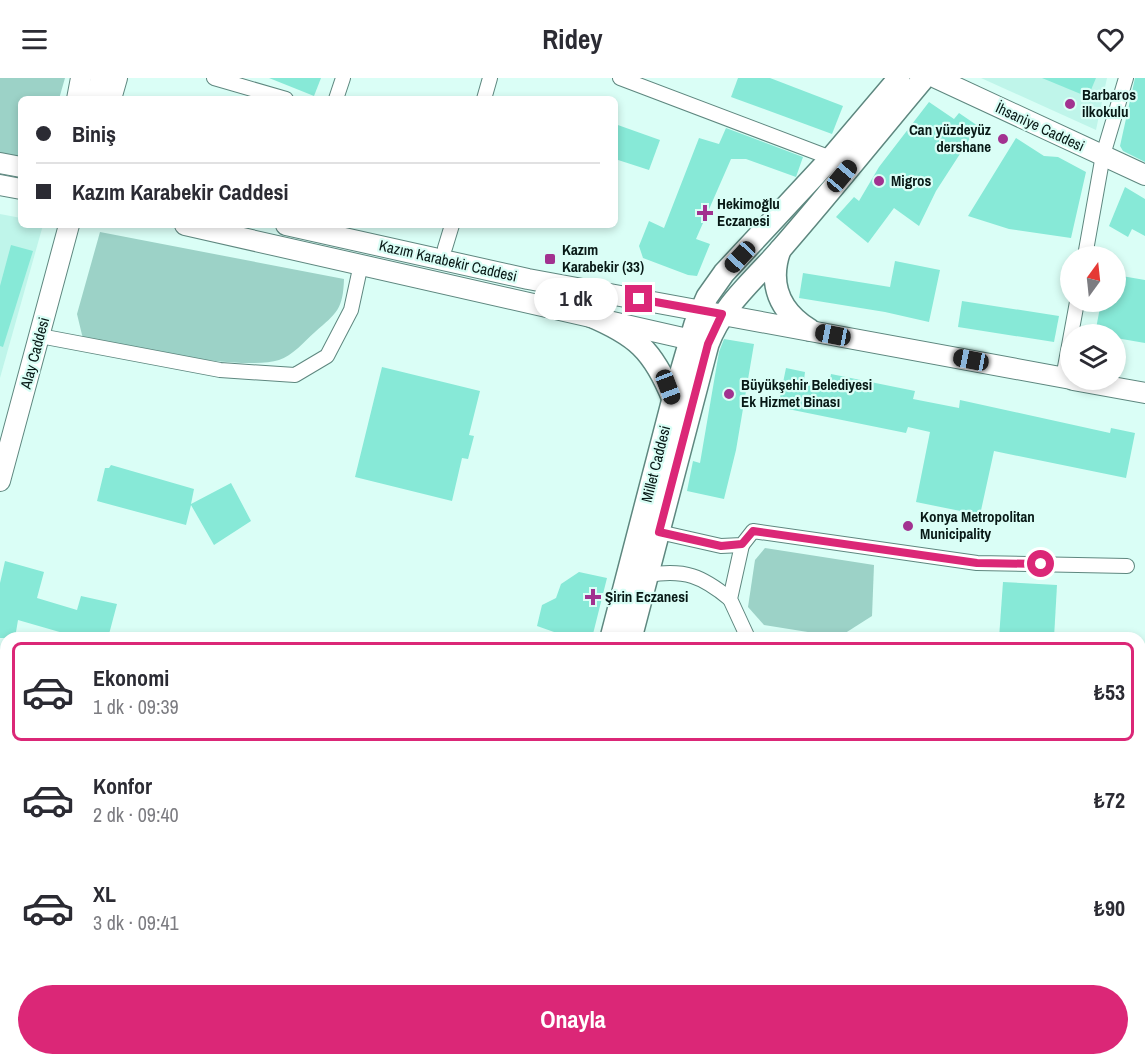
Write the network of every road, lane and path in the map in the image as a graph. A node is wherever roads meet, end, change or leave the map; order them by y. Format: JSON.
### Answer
{"nodes":[{"id":1,"x":81,"y":78,"type":"edge"},
{"id":2,"x":101,"y":78,"type":"edge"},
{"id":3,"x":117,"y":78,"type":"edge"},
{"id":4,"x":214,"y":78,"type":"edge"},
{"id":5,"x":343,"y":78,"type":"edge"},
{"id":6,"x":490,"y":78,"type":"edge"},
{"id":7,"x":620,"y":78,"type":"edge"},
{"id":8,"x":899,"y":78,"type":"edge"},
{"id":9,"x":924,"y":78,"type":"edge"},
{"id":10,"x":936,"y":78,"type":"edge"},
{"id":11,"x":1126,"y":78,"type":"edge"},
{"id":12,"x":247,"y":82,"type":"edge"},
{"id":13,"x":78,"y":96,"type":"edge"},
{"id":14,"x":97,"y":96,"type":"edge"},
{"id":15,"x":112,"y":96,"type":"edge"},
{"id":16,"x":279,"y":96,"type":"edge"},
{"id":17,"x":337,"y":96,"type":"edge"},
{"id":18,"x":485,"y":96,"type":"edge"},
{"id":19,"x":1103,"y":155,"type":"junction"},
{"id":20,"x":831,"y":158,"type":"junction"},
{"id":21,"x":0,"y":163,"type":"edge"},
{"id":22,"x":18,"y":166,"type":"edge"},
{"id":23,"x":1145,"y":175,"type":"edge"},
{"id":24,"x":0,"y":185,"type":"edge"},
{"id":25,"x":18,"y":188,"type":"edge"},
{"id":26,"x":68,"y":228,"type":"edge"},
{"id":27,"x":199,"y":228,"type":"edge"},
{"id":28,"x":299,"y":228,"type":"edge"},
{"id":29,"x":354,"y":228,"type":"edge"},
{"id":30,"x":451,"y":228,"type":"edge"},
{"id":31,"x":1087,"y":246,"type":"edge"},
{"id":32,"x":446,"y":248,"type":"junction"},
{"id":33,"x":780,"y":250,"type":"junction"},
{"id":34,"x":361,"y":264,"type":"junction"},
{"id":35,"x":528,"y":279,"type":"junction"},
{"id":36,"x":700,"y":310,"type":"junction"},
{"id":37,"x":722,"y":314,"type":"junction"},
{"id":38,"x":588,"y":315,"type":"junction"},
{"id":39,"x":810,"y":330,"type":"junction"},
{"id":40,"x":40,"y":336,"type":"junction"},
{"id":41,"x":699,"y":341,"type":"junction"},
{"id":42,"x":1060,"y":377,"type":"edge"},
{"id":43,"x":1126,"y":390,"type":"edge"},
{"id":44,"x":1145,"y":393,"type":"edge"},
{"id":45,"x":672,"y":399,"type":"junction"},
{"id":46,"x":0,"y":481,"type":"edge"},
{"id":47,"x":659,"y":532,"type":"junction"},
{"id":48,"x":742,"y":544,"type":"junction"},
{"id":49,"x":1127,"y":566,"type":"dead end"},
{"id":50,"x":648,"y":575,"type":"junction"},
{"id":51,"x":730,"y":599,"type":"junction"},
{"id":52,"x":613,"y":632,"type":"edge"},
{"id":53,"x":633,"y":632,"type":"edge"},
{"id":54,"x":745,"y":632,"type":"edge"}],
"edges":[{"from":1,"to":13,"type":"main road"},
{"from":2,"to":14,"type":"main road"},
{"from":3,"to":15,"type":"main road"},
{"from":4,"to":12,"type":"street"},
{"from":5,"to":17,"type":"street"},
{"from":6,"to":18,"type":"street"},
{"from":7,"to":20,"type":"street"},
{"from":8,"to":20,"type":"main road","name":"Millet Caddesi"},
{"from":9,"to":33,"type":"main road","name":"Millet Caddesi"},
{"from":10,"to":19,"type":"main road","name":"İhsaniye Caddesi"},
{"from":11,"to":19,"type":"street"},
{"from":12,"to":16,"type":"street"},
{"from":19,"to":23,"type":"main road","name":"İhsaniye Caddesi"},
{"from":19,"to":31,"type":"street"},
{"from":20,"to":36,"type":"main road","name":"Millet Caddesi"},
{"from":21,"to":22,"type":"main road"},
{"from":24,"to":25,"type":"main road"},
{"from":26,"to":40,"type":"main road","name":"Alay Caddesi"},
{"from":27,"to":34,"type":"main road","name":"Kazım Karabekir Caddesi"},
{"from":28,"to":35,"type":"main road","name":"Kazım Karabekir Caddesi"},
{"from":29,"to":32,"type":"main road"},
{"from":30,"to":32,"type":"street"},
{"from":32,"to":35,"type":"main road"},
{"from":33,"to":37,"type":"main road","name":"Millet Caddesi"},
{"from":33,"to":39,"type":"main road"},
{"from":34,"to":38,"type":"main road","name":"Kazım Karabekir Caddesi"},
{"from":34,"to":40,"type":"street"},
{"from":35,"to":36,"type":"main road","name":"Kazım Karabekir Caddesi"},
{"from":36,"to":37,"type":"main road","name":"Kazım Karabekir Caddesi"},
{"from":36,"to":41,"type":"main road","name":"Millet Caddesi"},
{"from":37,"to":39,"type":"main road","name":"Kazım Karabekir Caddesi"},
{"from":37,"to":41,"type":"main road","name":"Millet Caddesi"},
{"from":38,"to":41,"type":"main road","name":"Kazım Karabekir Caddesi"},
{"from":38,"to":45,"type":"main road"},
{"from":39,"to":42,"type":"main road","name":"Kazım Karabekir Caddesi"},
{"from":40,"to":46,"type":"main road","name":"Alay Caddesi"},
{"from":41,"to":45,"type":"main road","name":"Millet Caddesi"},
{"from":41,"to":47,"type":"main road","name":"Millet Caddesi"},
{"from":43,"to":44,"type":"main road","name":"Kazım Karabekir Caddesi"},
{"from":45,"to":52,"type":"main road","name":"Millet Caddesi"},
{"from":47,"to":48,"type":"street"},
{"from":47,"to":50,"type":"main road","name":"Millet Caddesi"},
{"from":48,"to":49,"type":"street"},
{"from":48,"to":51,"type":"street"},
{"from":50,"to":51,"type":"street"},
{"from":50,"to":53,"type":"main road","name":"Millet Caddesi"},
{"from":51,"to":54,"type":"street"}]}
